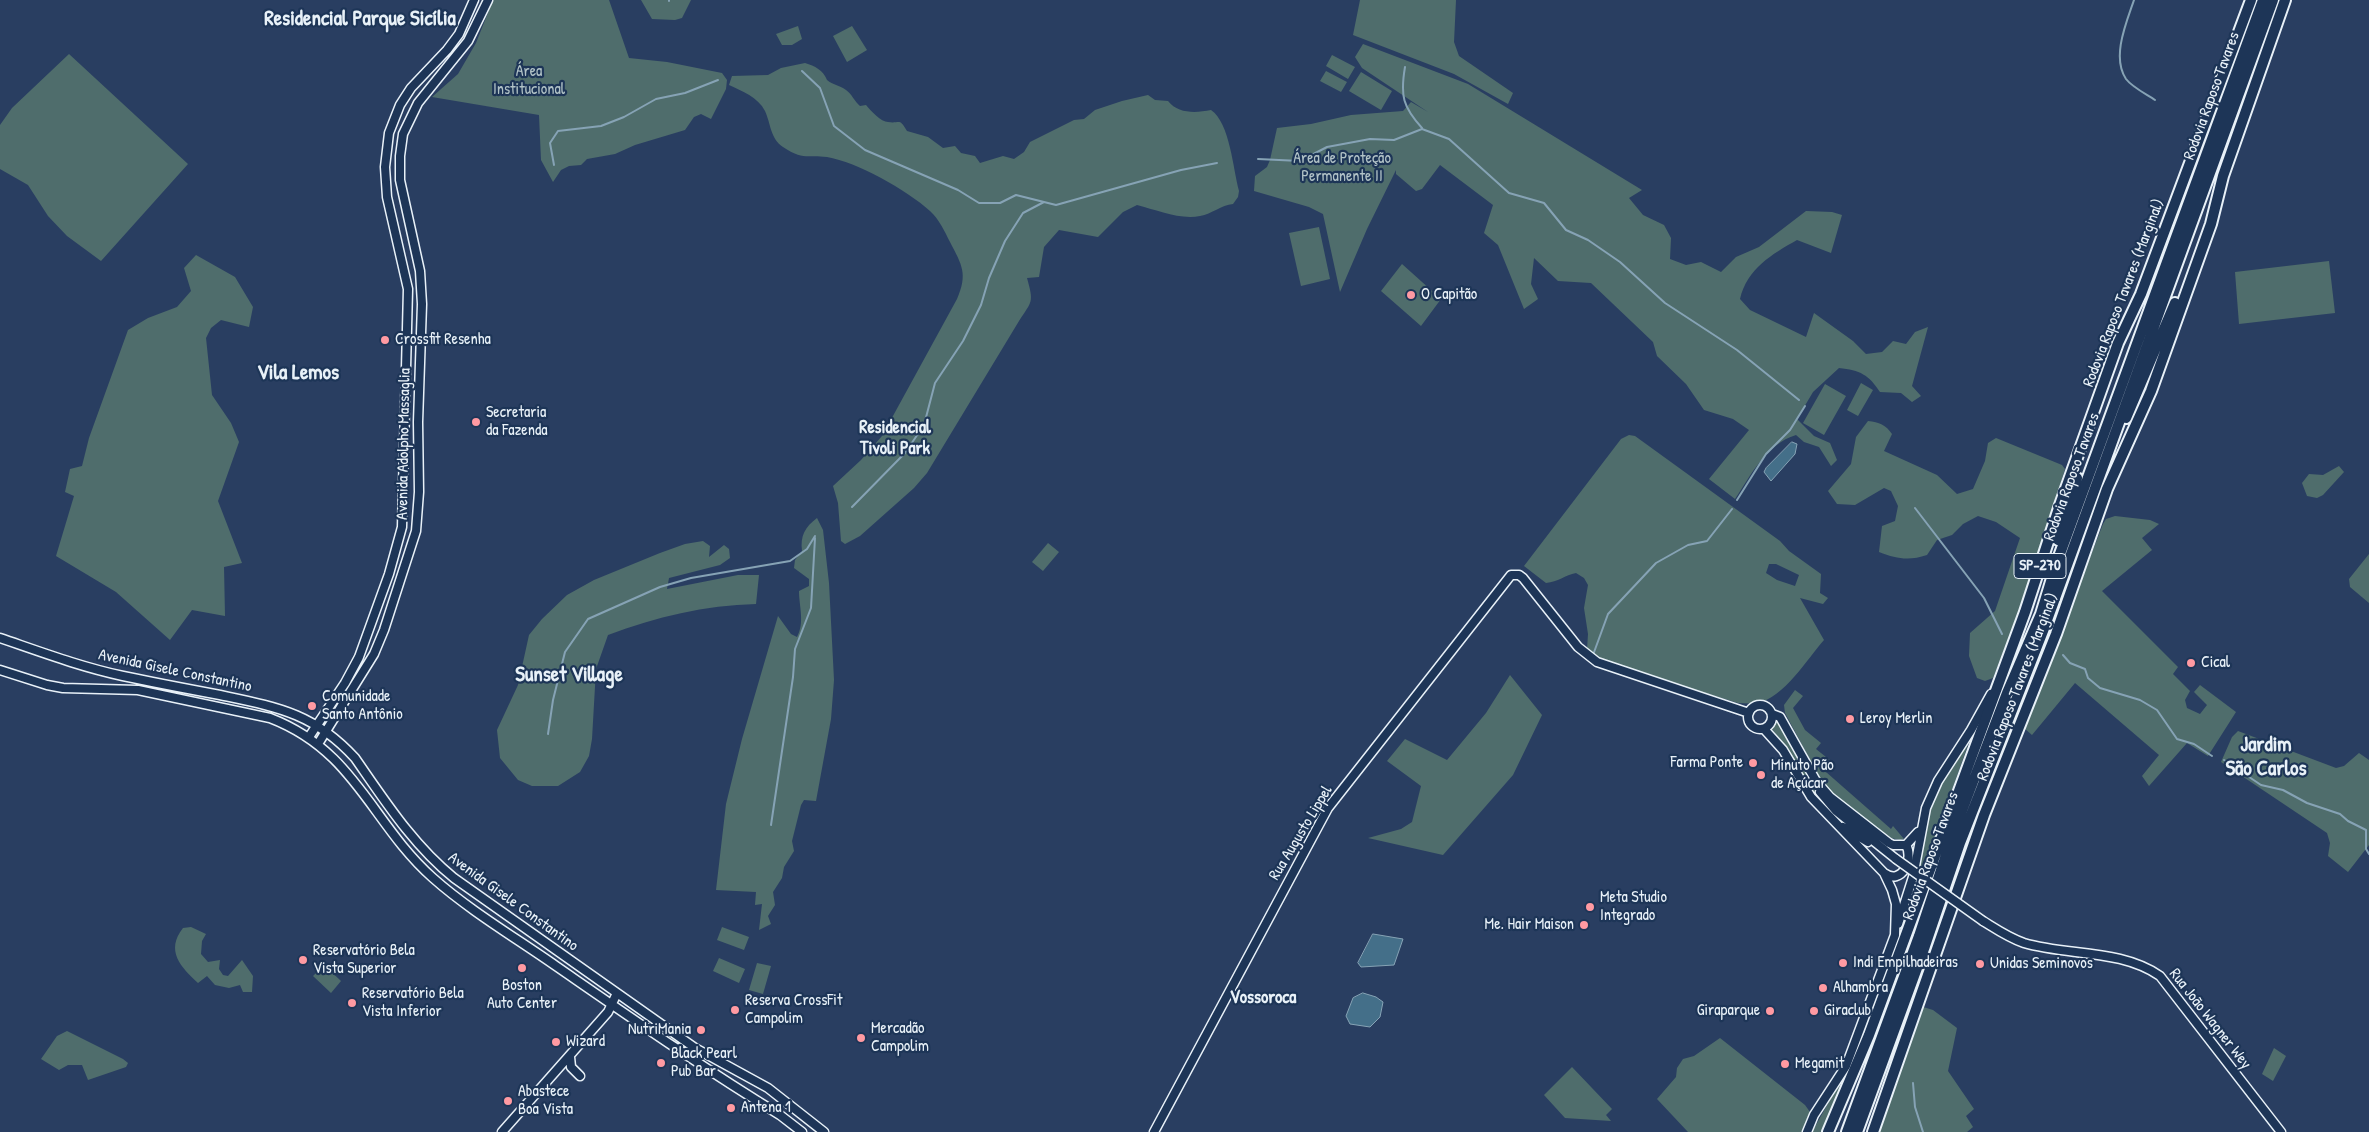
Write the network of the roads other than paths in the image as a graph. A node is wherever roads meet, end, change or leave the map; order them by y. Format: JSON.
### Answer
{"nodes":[{"id":1,"x":474,"y":0,"type":"edge"},
{"id":2,"x":488,"y":0,"type":"edge"},
{"id":3,"x":2250,"y":0,"type":"edge"},
{"id":4,"x":2263,"y":0,"type":"edge"},
{"id":5,"x":2273,"y":0,"type":"edge"},
{"id":6,"x":2286,"y":0,"type":"edge"},
{"id":7,"x":2219,"y":193,"type":"junction"},
{"id":8,"x":404,"y":207,"type":"junction"},
{"id":9,"x":390,"y":212,"type":"junction"},
{"id":10,"x":2105,"y":383,"type":"junction"},
{"id":11,"x":2095,"y":484,"type":"junction"},
{"id":12,"x":2034,"y":631,"type":"junction"},
{"id":13,"x":0,"y":638,"type":"edge"},
{"id":14,"x":0,"y":670,"type":"edge"},
{"id":15,"x":1999,"y":679,"type":"junction"},
{"id":16,"x":1749,"y":713,"type":"junction"},
{"id":17,"x":1772,"y":714,"type":"junction"},
{"id":18,"x":337,"y":715,"type":"junction"},
{"id":19,"x":316,"y":725,"type":"junction"},
{"id":20,"x":1764,"y":729,"type":"junction"},
{"id":21,"x":326,"y":732,"type":"junction"},
{"id":22,"x":309,"y":737,"type":"junction"},
{"id":23,"x":318,"y":744,"type":"junction"},
{"id":24,"x":344,"y":746,"type":"junction"},
{"id":25,"x":1816,"y":781,"type":"junction"},
{"id":26,"x":1829,"y":818,"type":"junction"},
{"id":27,"x":1921,"y":829,"type":"junction"},
{"id":28,"x":1906,"y":845,"type":"junction"},
{"id":29,"x":1894,"y":858,"type":"junction"},
{"id":30,"x":1884,"y":873,"type":"junction"},
{"id":31,"x":1895,"y":935,"type":"junction"},
{"id":32,"x":617,"y":993,"type":"junction"},
{"id":33,"x":612,"y":1005,"type":"junction"},
{"id":34,"x":570,"y":1057,"type":"junction"},
{"id":35,"x":707,"y":1068,"type":"junction"},
{"id":36,"x":1881,"y":1068,"type":"junction"},
{"id":37,"x":735,"y":1071,"type":"junction"},
{"id":38,"x":580,"y":1076,"type":"dead end"},
{"id":39,"x":502,"y":1132,"type":"edge"},
{"id":40,"x":802,"y":1132,"type":"edge"},
{"id":41,"x":824,"y":1132,"type":"edge"},
{"id":42,"x":1154,"y":1132,"type":"edge"},
{"id":43,"x":1807,"y":1132,"type":"edge"},
{"id":44,"x":1828,"y":1132,"type":"edge"},
{"id":45,"x":1846,"y":1132,"type":"edge"},
{"id":46,"x":1857,"y":1132,"type":"edge"},
{"id":47,"x":1862,"y":1132,"type":"edge"},
{"id":48,"x":1872,"y":1132,"type":"edge"},
{"id":49,"x":2281,"y":1132,"type":"edge"}],
"edges":[{"from":1,"to":9,"type":"main road","name":"Avenida Adolpho Massaglia"},
{"from":2,"to":8,"type":"main road","name":"Avenida Adolpho Massaglia"},
{"from":3,"to":10,"type":"highway","name":"Rodovia Raposo Tavares (Marginal)","number":"SP-270"},
{"from":4,"to":12,"type":"highway","name":"Rodovia Raposo Tavares","number":"SP-270"},
{"from":5,"to":11,"type":"highway","name":"Rodovia Raposo Tavares","number":"SP-270"},
{"from":6,"to":7,"type":"highway","name":"Rodovia Raposo Tavares (Marginal)","number":"SP-270"},
{"from":7,"to":11,"type":"highway"},
{"from":7,"to":48,"type":"highway","name":"Rodovia Raposo Tavares (Marginal)","number":"SP-270"},
{"from":8,"to":9,"type":"main road"},
{"from":8,"to":18,"type":"main road","name":"Avenida Adolpho Massaglia"},
{"from":9,"to":19,"type":"main road","name":"Avenida Adolpho Massaglia"},
{"from":10,"to":12,"type":"highway"},
{"from":10,"to":15,"type":"highway","name":"Rodovia Raposo Tavares (Marginal)","number":"SP-270"},
{"from":11,"to":36,"type":"highway","name":"Rodovia Raposo Tavares","number":"SP-270"},
{"from":12,"to":45,"type":"highway","name":"Rodovia Raposo Tavares","number":"SP-270"},
{"from":13,"to":19,"type":"main road","name":"Avenida Gisele Constantino"},
{"from":14,"to":22,"type":"main road","name":"Avenida Gisele Constantino"},
{"from":15,"to":27,"type":"main road"},
{"from":15,"to":44,"type":"highway","name":"Rodovia Raposo Tavares (Marginal)","number":"SP-270"},
{"from":16,"to":17,"type":"main road"},
{"from":16,"to":20,"type":"main road"},
{"from":16,"to":42,"type":"main road","name":"Rua Augusto Lippel"},
{"from":17,"to":20,"type":"main road"},
{"from":17,"to":25,"type":"main road"},
{"from":18,"to":21,"type":"main road","name":"Avenida Adolpho Massaglia"},
{"from":18,"to":24,"type":"main road"},
{"from":19,"to":21,"type":"main road","name":"Avenida Gisele Constantino"},
{"from":19,"to":22,"type":"main road","name":"Avenida Adolpho Massaglia"},
{"from":20,"to":26,"type":"main road"},
{"from":21,"to":23,"type":"main road","name":"Avenida Adolpho Massaglia"},
{"from":21,"to":24,"type":"main road","name":"Avenida Gisele Constantino"},
{"from":22,"to":23,"type":"main road","name":"Avenida Gisele Constantino"},
{"from":23,"to":33,"type":"main road","name":"Avenida Gisele Constantino"},
{"from":24,"to":32,"type":"main road","name":"Avenida Gisele Constantino"},
{"from":25,"to":28,"type":"main road"},
{"from":25,"to":29,"type":"main road"},
{"from":26,"to":29,"type":"main road"},
{"from":26,"to":30,"type":"main road"},
{"from":27,"to":28,"type":"main road"},
{"from":27,"to":31,"type":"main road"},
{"from":28,"to":30,"type":"main road"},
{"from":29,"to":49,"type":"main road","name":"Rua João Wagner Wey","bridge":true},
{"from":30,"to":31,"type":"main road"},
{"from":31,"to":43,"type":"main road"},
{"from":32,"to":33,"type":"main road"},
{"from":32,"to":37,"type":"main road","name":"Avenida Gisele Constantino"},
{"from":33,"to":34,"type":"main road"},
{"from":33,"to":35,"type":"main road","name":"Avenida Gisele Constantino"},
{"from":34,"to":38,"type":"main road"},
{"from":34,"to":39,"type":"main road"},
{"from":35,"to":37,"type":"main road"},
{"from":35,"to":40,"type":"main road","name":"Avenida Gisele Constantino"},
{"from":36,"to":46,"type":"highway","name":"Rodovia Raposo Tavares","number":"SP-270"},
{"from":36,"to":47,"type":"highway"},
{"from":37,"to":41,"type":"main road","name":"Avenida Gisele Constantino"}]}
